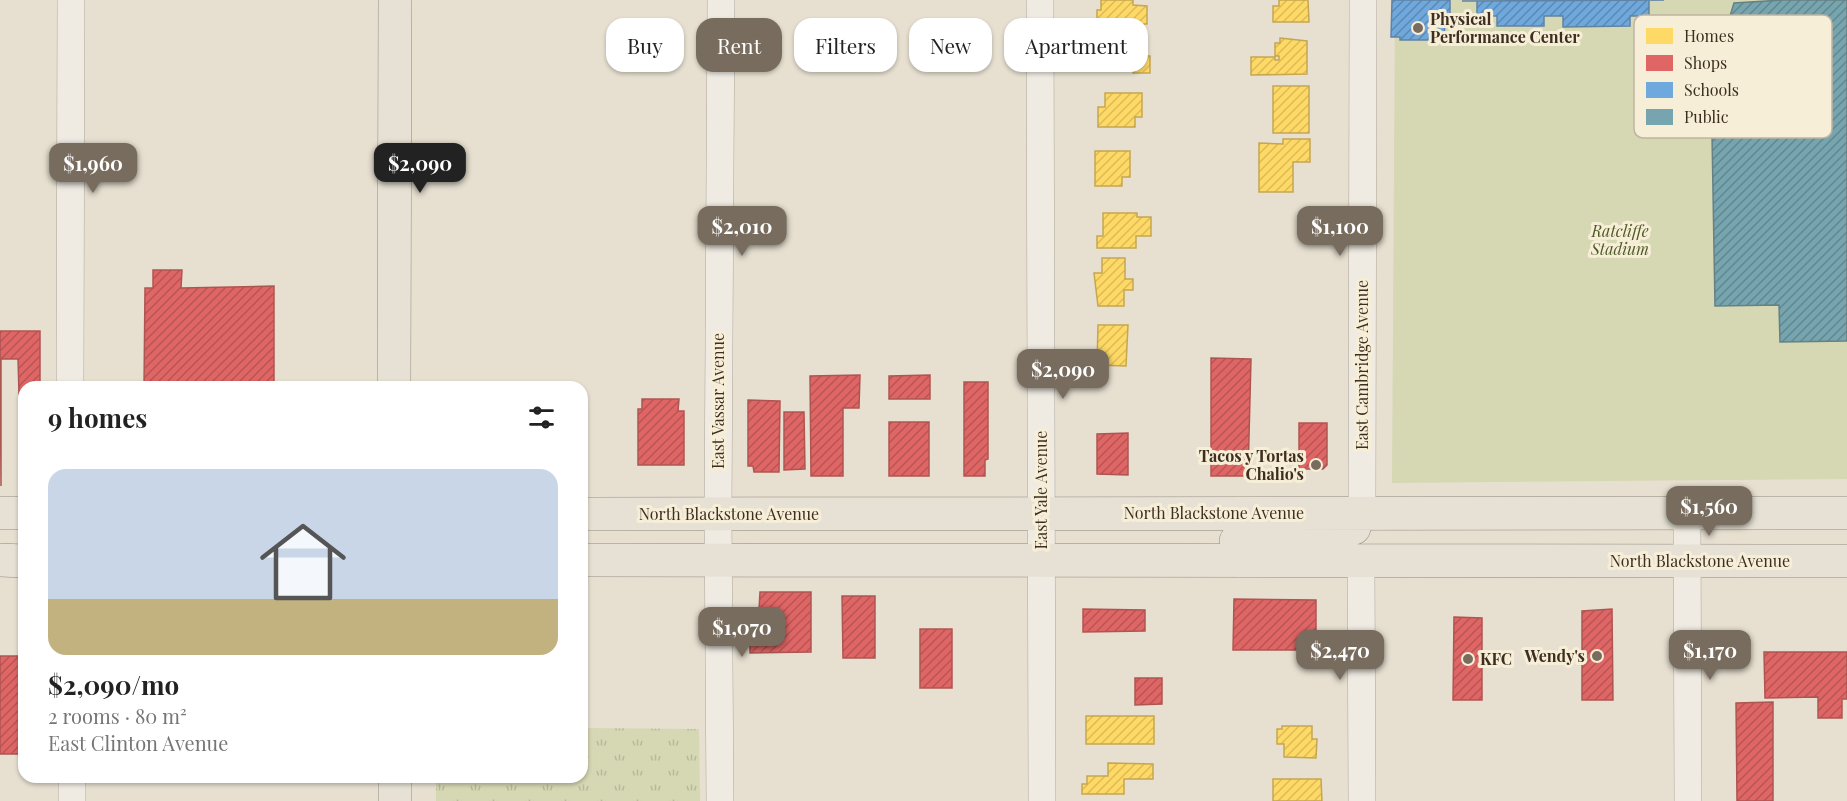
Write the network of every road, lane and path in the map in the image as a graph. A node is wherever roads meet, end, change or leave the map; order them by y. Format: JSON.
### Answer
{"nodes":[{"id":1,"x":71,"y":0,"type":"edge"},
{"id":2,"x":394,"y":0,"type":"edge"},
{"id":3,"x":721,"y":0,"type":"edge"},
{"id":4,"x":1040,"y":0,"type":"edge"},
{"id":5,"x":1363,"y":0,"type":"edge"},
{"id":6,"x":70,"y":381,"type":"edge"},
{"id":7,"x":394,"y":381,"type":"edge"},
{"id":8,"x":0,"y":513,"type":"edge"},
{"id":9,"x":18,"y":513,"type":"edge"},
{"id":10,"x":1593,"y":513,"type":"junction"},
{"id":11,"x":1687,"y":513,"type":"junction"},
{"id":12,"x":1847,"y":513,"type":"edge"},
{"id":13,"x":588,"y":514,"type":"edge"},
{"id":14,"x":718,"y":514,"type":"junction"},
{"id":15,"x":1041,"y":514,"type":"junction"},
{"id":16,"x":1362,"y":514,"type":"junction"},
{"id":17,"x":0,"y":560,"type":"edge"},
{"id":18,"x":588,"y":560,"type":"edge"},
{"id":19,"x":1041,"y":560,"type":"junction"},
{"id":20,"x":18,"y":561,"type":"edge"},
{"id":21,"x":1362,"y":561,"type":"junction"},
{"id":22,"x":1687,"y":561,"type":"junction"},
{"id":23,"x":1847,"y":561,"type":"edge"},
{"id":24,"x":718,"y":562,"type":"junction"},
{"id":25,"x":1200,"y":562,"type":"junction"},
{"id":26,"x":72,"y":783,"type":"edge"},
{"id":27,"x":395,"y":783,"type":"edge"},
{"id":28,"x":72,"y":801,"type":"edge"},
{"id":29,"x":395,"y":801,"type":"edge"},
{"id":30,"x":720,"y":801,"type":"edge"},
{"id":31,"x":1042,"y":801,"type":"edge"},
{"id":32,"x":1362,"y":801,"type":"edge"},
{"id":33,"x":1688,"y":801,"type":"edge"}],
"edges":[{"from":1,"to":6,"type":"street"},
{"from":2,"to":7,"type":"main road"},
{"from":3,"to":14,"type":"street","name":"East Vassar Avenue"},
{"from":4,"to":15,"type":"street","name":"East Yale Avenue"},
{"from":5,"to":16,"type":"street","name":"East Cambridge Avenue"},
{"from":8,"to":9,"type":"main road"},
{"from":10,"to":11,"type":"main road","name":"North Blackstone Avenue"},
{"from":10,"to":16,"type":"main road","name":"North Blackstone Avenue"},
{"from":10,"to":21,"type":"main road"},
{"from":11,"to":12,"type":"main road","name":"North Blackstone Avenue"},
{"from":11,"to":22,"type":"street"},
{"from":13,"to":14,"type":"main road","name":"North Blackstone Avenue"},
{"from":14,"to":15,"type":"main road","name":"North Blackstone Avenue"},
{"from":14,"to":24,"type":"street","name":"East Vassar Avenue"},
{"from":15,"to":16,"type":"main road","name":"North Blackstone Avenue"},
{"from":15,"to":19,"type":"street","name":"East Yale Avenue"},
{"from":16,"to":25,"type":"main road"},
{"from":17,"to":20,"type":"main road"},
{"from":18,"to":24,"type":"main road","name":"North Blackstone Avenue"},
{"from":19,"to":24,"type":"main road","name":"North Blackstone Avenue"},
{"from":19,"to":25,"type":"main road","name":"North Blackstone Avenue"},
{"from":19,"to":31,"type":"street","name":"East Yale Avenue"},
{"from":21,"to":22,"type":"main road","name":"North Blackstone Avenue"},
{"from":21,"to":25,"type":"main road","name":"North Blackstone Avenue"},
{"from":21,"to":32,"type":"street"},
{"from":22,"to":23,"type":"main road","name":"North Blackstone Avenue"},
{"from":22,"to":33,"type":"street"},
{"from":24,"to":30,"type":"street","name":"East Vassar Avenue"},
{"from":26,"to":28,"type":"street"},
{"from":27,"to":29,"type":"main road"}]}
